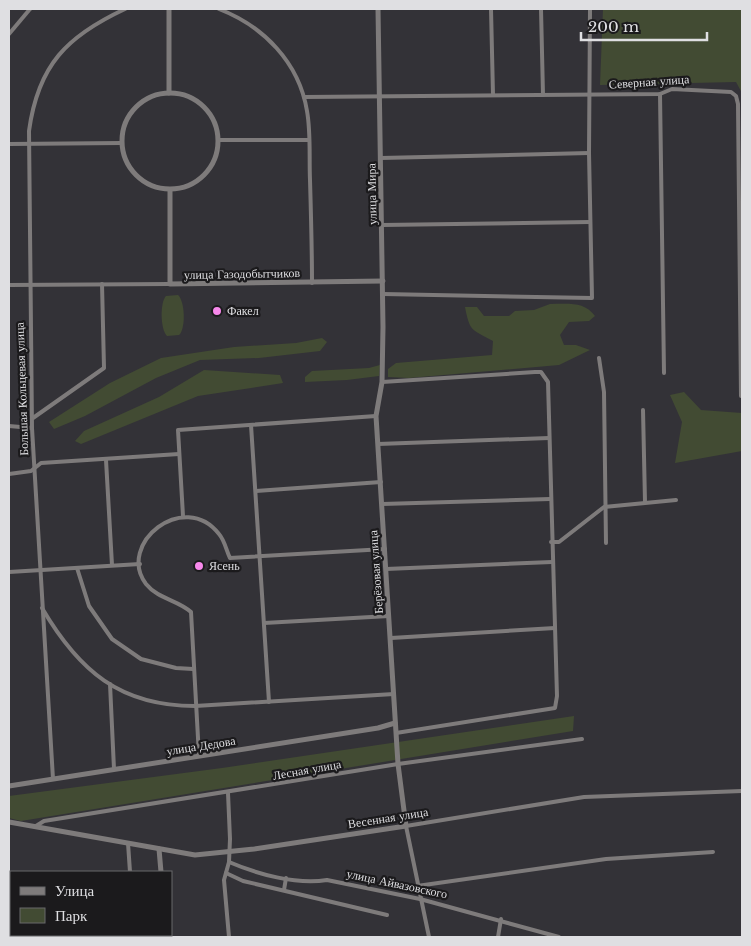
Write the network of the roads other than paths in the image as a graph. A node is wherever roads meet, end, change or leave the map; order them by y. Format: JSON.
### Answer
{"nodes":[{"id":1,"x":30,"y":9,"type":"edge"},
{"id":2,"x":125,"y":9,"type":"edge"},
{"id":3,"x":169,"y":9,"type":"edge"},
{"id":4,"x":219,"y":9,"type":"edge"},
{"id":5,"x":378,"y":9,"type":"edge"},
{"id":6,"x":491,"y":9,"type":"edge"},
{"id":7,"x":542,"y":9,"type":"edge"},
{"id":8,"x":590,"y":9,"type":"edge"},
{"id":9,"x":9,"y":34,"type":"edge"},
{"id":10,"x":169,"y":93,"type":"junction"},
{"id":11,"x":660,"y":94,"type":"junction"},
{"id":12,"x":493,"y":95,"type":"junction"},
{"id":13,"x":543,"y":95,"type":"junction"},
{"id":14,"x":590,"y":95,"type":"junction"},
{"id":15,"x":380,"y":96,"type":"junction"},
{"id":16,"x":304,"y":97,"type":"junction"},
{"id":17,"x":219,"y":140,"type":"junction"},
{"id":18,"x":309,"y":140,"type":"junction"},
{"id":19,"x":122,"y":143,"type":"junction"},
{"id":20,"x":9,"y":144,"type":"edge"},
{"id":21,"x":28,"y":144,"type":"junction"},
{"id":22,"x":589,"y":153,"type":"junction"},
{"id":23,"x":381,"y":158,"type":"junction"},
{"id":24,"x":170,"y":190,"type":"junction"},
{"id":25,"x":590,"y":222,"type":"junction"},
{"id":26,"x":382,"y":225,"type":"junction"},
{"id":27,"x":383,"y":281,"type":"junction"},
{"id":28,"x":312,"y":283,"type":"junction"},
{"id":29,"x":102,"y":284,"type":"junction"},
{"id":30,"x":170,"y":284,"type":"junction"},
{"id":31,"x":9,"y":285,"type":"edge"},
{"id":32,"x":29,"y":285,"type":"junction"},
{"id":33,"x":383,"y":294,"type":"junction"},
{"id":34,"x":599,"y":358,"type":"dead end"},
{"id":35,"x":664,"y":373,"type":"dead end"},
{"id":36,"x":382,"y":381,"type":"junction"},
{"id":37,"x":741,"y":396,"type":"dead end"},
{"id":38,"x":642,"y":410,"type":"dead end"},
{"id":39,"x":376,"y":416,"type":"junction"},
{"id":40,"x":33,"y":418,"type":"junction"},
{"id":41,"x":251,"y":425,"type":"junction"},
{"id":42,"x":9,"y":426,"type":"edge"},
{"id":43,"x":32,"y":428,"type":"junction"},
{"id":44,"x":549,"y":438,"type":"junction"},
{"id":45,"x":378,"y":444,"type":"junction"},
{"id":46,"x":179,"y":454,"type":"junction"},
{"id":47,"x":106,"y":460,"type":"junction"},
{"id":48,"x":35,"y":468,"type":"junction"},
{"id":49,"x":9,"y":474,"type":"edge"},
{"id":50,"x":381,"y":482,"type":"junction"},
{"id":51,"x":256,"y":491,"type":"junction"},
{"id":52,"x":550,"y":499,"type":"junction"},
{"id":53,"x":676,"y":500,"type":"dead end"},
{"id":54,"x":645,"y":502,"type":"junction"},
{"id":55,"x":382,"y":504,"type":"junction"},
{"id":56,"x":604,"y":507,"type":"junction"},
{"id":57,"x":183,"y":516,"type":"junction"},
{"id":58,"x":551,"y":542,"type":"junction"},
{"id":59,"x":606,"y":543,"type":"dead end"},
{"id":60,"x":385,"y":548,"type":"junction"},
{"id":61,"x":260,"y":556,"type":"junction"},
{"id":62,"x":552,"y":562,"type":"junction"},
{"id":63,"x":140,"y":564,"type":"junction"},
{"id":64,"x":112,"y":565,"type":"junction"},
{"id":65,"x":78,"y":568,"type":"junction"},
{"id":66,"x":386,"y":569,"type":"junction"},
{"id":67,"x":39,"y":571,"type":"junction"},
{"id":68,"x":9,"y":572,"type":"edge"},
{"id":69,"x":41,"y":606,"type":"junction"},
{"id":70,"x":389,"y":616,"type":"junction"},
{"id":71,"x":264,"y":623,"type":"junction"},
{"id":72,"x":555,"y":628,"type":"junction"},
{"id":73,"x":391,"y":638,"type":"junction"},
{"id":74,"x":192,"y":669,"type":"junction"},
{"id":75,"x":110,"y":684,"type":"junction"},
{"id":76,"x":394,"y":694,"type":"junction"},
{"id":77,"x":269,"y":702,"type":"junction"},
{"id":78,"x":195,"y":706,"type":"junction"},
{"id":79,"x":396,"y":723,"type":"junction"},
{"id":80,"x":396,"y":733,"type":"junction"},
{"id":81,"x":582,"y":739,"type":"dead end"},
{"id":82,"x":199,"y":756,"type":"junction"},
{"id":83,"x":398,"y":764,"type":"junction"},
{"id":84,"x":114,"y":768,"type":"junction"},
{"id":85,"x":53,"y":779,"type":"junction"},
{"id":86,"x":9,"y":786,"type":"edge"},
{"id":87,"x":742,"y":791,"type":"edge"},
{"id":88,"x":228,"y":793,"type":"junction"},
{"id":89,"x":9,"y":822,"type":"edge"},
{"id":90,"x":36,"y":826,"type":"junction"},
{"id":91,"x":406,"y":826,"type":"junction"},
{"id":92,"x":128,"y":843,"type":"junction"},
{"id":93,"x":159,"y":849,"type":"junction"},
{"id":94,"x":229,"y":852,"type":"junction"},
{"id":95,"x":713,"y":852,"type":"dead end"},
{"id":96,"x":229,"y":862,"type":"junction"},
{"id":97,"x":130,"y":871,"type":"edge"},
{"id":98,"x":161,"y":871,"type":"edge"},
{"id":99,"x":226,"y":873,"type":"junction"},
{"id":100,"x":286,"y":878,"type":"junction"},
{"id":101,"x":417,"y":886,"type":"junction"},
{"id":102,"x":284,"y":890,"type":"junction"},
{"id":103,"x":420,"y":899,"type":"junction"},
{"id":104,"x":387,"y":914,"type":"dead end"},
{"id":105,"x":501,"y":919,"type":"junction"},
{"id":106,"x":229,"y":937,"type":"edge"},
{"id":107,"x":429,"y":937,"type":"edge"},
{"id":108,"x":498,"y":937,"type":"edge"},
{"id":109,"x":559,"y":937,"type":"edge"}],
"edges":[{"from":1,"to":9,"type":"street"},
{"from":2,"to":21,"type":"street","name":"Большая Кольцевая улица"},
{"from":3,"to":10,"type":"street"},
{"from":4,"to":16,"type":"street"},
{"from":5,"to":15,"type":"street","name":"улица Мира"},
{"from":6,"to":12,"type":"street"},
{"from":7,"to":13,"type":"street"},
{"from":8,"to":14,"type":"street"},
{"from":10,"to":17,"type":"street"},
{"from":10,"to":19,"type":"street"},
{"from":11,"to":14,"type":"street","name":"Северная улица"},
{"from":11,"to":35,"type":"street"},
{"from":11,"to":37,"type":"street","name":"Северная улица"},
{"from":12,"to":13,"type":"street","name":"Северная улица"},
{"from":12,"to":15,"type":"street","name":"Северная улица"},
{"from":13,"to":14,"type":"street","name":"Северная улица"},
{"from":14,"to":22,"type":"street"},
{"from":15,"to":16,"type":"street","name":"Северная улица"},
{"from":15,"to":23,"type":"street","name":"улица Мира"},
{"from":16,"to":18,"type":"street"},
{"from":17,"to":18,"type":"street"},
{"from":17,"to":24,"type":"street"},
{"from":18,"to":28,"type":"street"},
{"from":19,"to":21,"type":"street"},
{"from":19,"to":24,"type":"street"},
{"from":20,"to":21,"type":"street"},
{"from":21,"to":32,"type":"street","name":"Большая Кольцевая улица"},
{"from":22,"to":23,"type":"street"},
{"from":22,"to":25,"type":"street"},
{"from":23,"to":26,"type":"street","name":"улица Мира"},
{"from":24,"to":30,"type":"street"},
{"from":25,"to":26,"type":"street"},
{"from":25,"to":33,"type":"street"},
{"from":26,"to":27,"type":"street","name":"улица Мира"},
{"from":27,"to":28,"type":"street","name":"улица Газодобытчиков"},
{"from":27,"to":33,"type":"street","name":"улица Мира"},
{"from":28,"to":30,"type":"street","name":"улица Газодобытчиков"},
{"from":29,"to":30,"type":"street","name":"улица Газодобытчиков"},
{"from":29,"to":32,"type":"street","name":"улица Газодобытчиков"},
{"from":29,"to":40,"type":"street"},
{"from":31,"to":32,"type":"street","name":"улица Газодобытчиков"},
{"from":32,"to":40,"type":"street","name":"Большая Кольцевая улица"},
{"from":33,"to":36,"type":"street","name":"улица Мира"},
{"from":34,"to":56,"type":"street"},
{"from":36,"to":39,"type":"street","name":"Берёзовая улица"},
{"from":36,"to":44,"type":"street"},
{"from":38,"to":54,"type":"street"},
{"from":39,"to":41,"type":"street"},
{"from":39,"to":45,"type":"street","name":"Берёзовая улица"},
{"from":40,"to":43,"type":"street","name":"Большая Кольцевая улица"},
{"from":41,"to":46,"type":"street"},
{"from":41,"to":51,"type":"street"},
{"from":42,"to":43,"type":"street"},
{"from":43,"to":48,"type":"street","name":"Большая Кольцевая улица"},
{"from":44,"to":45,"type":"street"},
{"from":44,"to":52,"type":"street"},
{"from":45,"to":50,"type":"street","name":"Берёзовая улица"},
{"from":46,"to":47,"type":"street"},
{"from":46,"to":57,"type":"street"},
{"from":47,"to":48,"type":"street"},
{"from":47,"to":64,"type":"street"},
{"from":48,"to":49,"type":"street"},
{"from":48,"to":67,"type":"street","name":"Большая Кольцевая улица"},
{"from":50,"to":51,"type":"street"},
{"from":50,"to":55,"type":"street","name":"Берёзовая улица"},
{"from":51,"to":61,"type":"street"},
{"from":52,"to":55,"type":"street"},
{"from":52,"to":58,"type":"street"},
{"from":53,"to":54,"type":"street"},
{"from":54,"to":56,"type":"street"},
{"from":55,"to":60,"type":"street","name":"Берёзовая улица"},
{"from":56,"to":58,"type":"street"},
{"from":56,"to":59,"type":"street"},
{"from":57,"to":61,"type":"street"},
{"from":57,"to":63,"type":"street"},
{"from":58,"to":62,"type":"street"},
{"from":60,"to":61,"type":"street"},
{"from":60,"to":66,"type":"street","name":"Берёзовая улица"},
{"from":61,"to":71,"type":"street"},
{"from":62,"to":66,"type":"street"},
{"from":62,"to":72,"type":"street"},
{"from":63,"to":64,"type":"street"},
{"from":63,"to":74,"type":"street"},
{"from":64,"to":65,"type":"street"},
{"from":65,"to":67,"type":"street"},
{"from":65,"to":74,"type":"street"},
{"from":66,"to":70,"type":"street","name":"Берёзовая улица"},
{"from":67,"to":68,"type":"street"},
{"from":67,"to":69,"type":"street","name":"Большая Кольцевая улица"},
{"from":69,"to":75,"type":"street"},
{"from":69,"to":85,"type":"street","name":"Большая Кольцевая улица"},
{"from":70,"to":71,"type":"street"},
{"from":70,"to":73,"type":"street","name":"Берёзовая улица"},
{"from":71,"to":77,"type":"street"},
{"from":72,"to":73,"type":"street"},
{"from":72,"to":80,"type":"street"},
{"from":73,"to":76,"type":"street","name":"Берёзовая улица"},
{"from":74,"to":78,"type":"street"},
{"from":75,"to":78,"type":"street"},
{"from":75,"to":84,"type":"street"},
{"from":76,"to":77,"type":"street"},
{"from":76,"to":79,"type":"street","name":"Берёзовая улица"},
{"from":77,"to":78,"type":"street"},
{"from":78,"to":82,"type":"street"},
{"from":79,"to":80,"type":"street","name":"Берёзовая улица"},
{"from":79,"to":82,"type":"street","name":"улица Дедова"},
{"from":80,"to":83,"type":"street","name":"Берёзовая улица"},
{"from":81,"to":83,"type":"street","name":"Лесная улица"},
{"from":82,"to":84,"type":"street","name":"улица Дедова"},
{"from":83,"to":88,"type":"street","name":"Лесная улица"},
{"from":83,"to":91,"type":"street","name":"Берёзовая улица"},
{"from":84,"to":85,"type":"street","name":"улица Дедова"},
{"from":85,"to":86,"type":"street","name":"улица Дедова"},
{"from":87,"to":91,"type":"street","name":"Весенная улица"},
{"from":88,"to":90,"type":"street","name":"Лесная улица"},
{"from":88,"to":94,"type":"street"},
{"from":89,"to":90,"type":"street"},
{"from":90,"to":92,"type":"street"},
{"from":91,"to":94,"type":"street","name":"Весенная улица"},
{"from":91,"to":101,"type":"street"},
{"from":92,"to":93,"type":"street"},
{"from":92,"to":97,"type":"street"},
{"from":93,"to":94,"type":"street","name":"Весенная улица"},
{"from":93,"to":98,"type":"street"},
{"from":94,"to":96,"type":"street"},
{"from":95,"to":101,"type":"street"},
{"from":96,"to":99,"type":"street"},
{"from":96,"to":100,"type":"street","name":"улица Айвазовского"},
{"from":99,"to":102,"type":"street"},
{"from":99,"to":106,"type":"street"},
{"from":100,"to":102,"type":"street"},
{"from":100,"to":103,"type":"street","name":"улица Айвазовского"},
{"from":101,"to":103,"type":"street"},
{"from":102,"to":104,"type":"street"},
{"from":103,"to":105,"type":"street","name":"улица Айвазовского"},
{"from":103,"to":107,"type":"street"},
{"from":105,"to":108,"type":"street"},
{"from":105,"to":109,"type":"street","name":"улица Айвазовского"}]}
